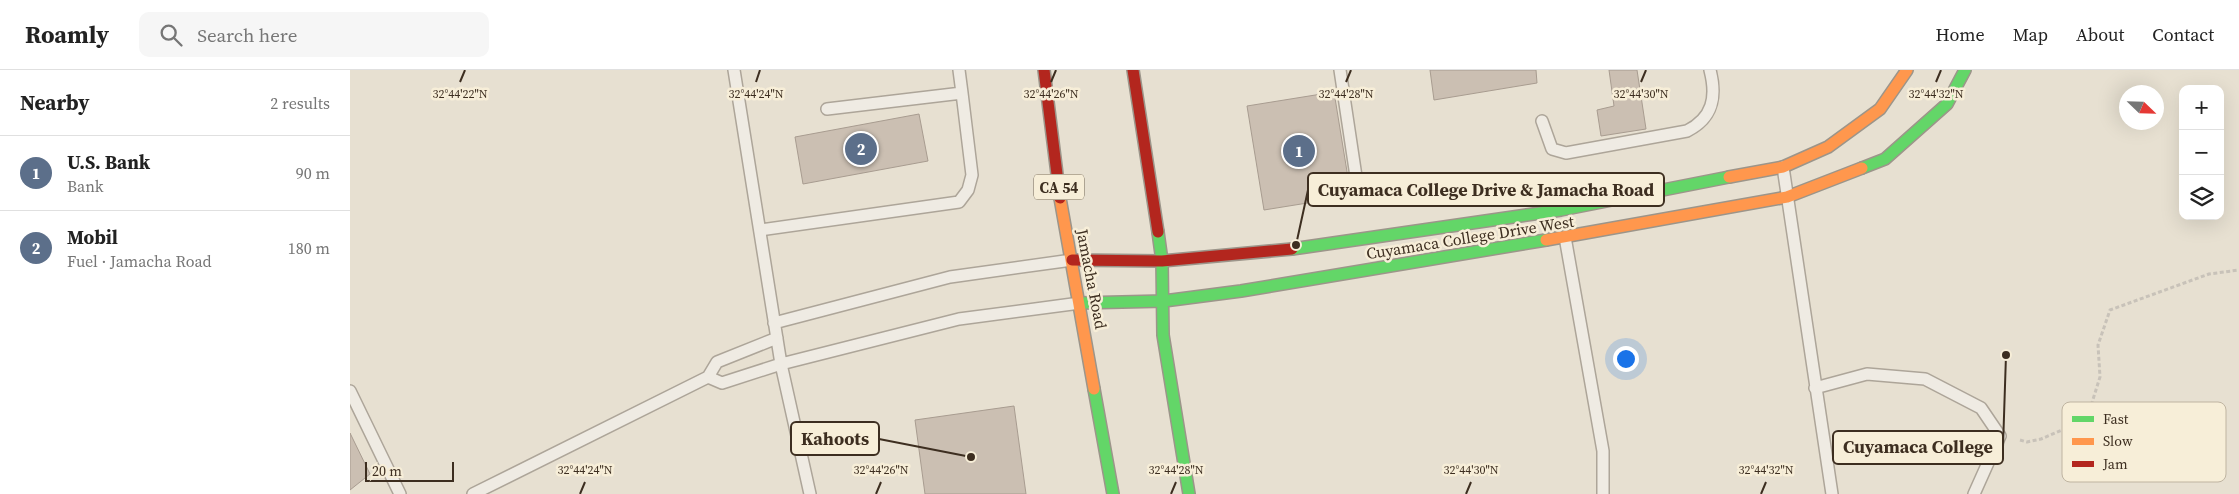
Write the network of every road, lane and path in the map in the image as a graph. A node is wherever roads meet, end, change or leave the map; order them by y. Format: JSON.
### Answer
{"nodes":[{"id":1,"x":734,"y":70,"type":"edge"},
{"id":2,"x":959,"y":70,"type":"edge"},
{"id":3,"x":1044,"y":70,"type":"edge"},
{"id":4,"x":1134,"y":70,"type":"edge"},
{"id":5,"x":1340,"y":70,"type":"edge"},
{"id":6,"x":1710,"y":70,"type":"edge"},
{"id":7,"x":1907,"y":70,"type":"edge"},
{"id":8,"x":1964,"y":70,"type":"edge"},
{"id":9,"x":962,"y":93,"type":"junction"},
{"id":10,"x":827,"y":110,"type":"dead end"},
{"id":11,"x":1542,"y":120,"type":"dead end"},
{"id":12,"x":1784,"y":167,"type":"junction"},
{"id":13,"x":1410,"y":180,"type":"dead end"},
{"id":14,"x":1787,"y":197,"type":"junction"},
{"id":15,"x":1563,"y":224,"type":"junction"},
{"id":16,"x":760,"y":230,"type":"junction"},
{"id":17,"x":1072,"y":260,"type":"junction"},
{"id":18,"x":1162,"y":261,"type":"junction"},
{"id":19,"x":2239,"y":270,"type":"edge"},
{"id":20,"x":1164,"y":301,"type":"junction"},
{"id":21,"x":1080,"y":303,"type":"junction"},
{"id":22,"x":774,"y":323,"type":"junction"},
{"id":23,"x":777,"y":338,"type":"junction"},
{"id":24,"x":781,"y":364,"type":"junction"},
{"id":25,"x":708,"y":377,"type":"junction"},
{"id":26,"x":1815,"y":388,"type":"junction"},
{"id":27,"x":350,"y":391,"type":"edge"},
{"id":28,"x":2092,"y":402,"type":"edge"},
{"id":29,"x":2062,"y":430,"type":"edge"},
{"id":30,"x":2000,"y":436,"type":"junction"},
{"id":31,"x":400,"y":494,"type":"edge"},
{"id":32,"x":473,"y":494,"type":"edge"},
{"id":33,"x":810,"y":494,"type":"edge"},
{"id":34,"x":1113,"y":494,"type":"edge"},
{"id":35,"x":1189,"y":494,"type":"edge"},
{"id":36,"x":1603,"y":494,"type":"edge"},
{"id":37,"x":1832,"y":494,"type":"edge"},
{"id":38,"x":1974,"y":494,"type":"edge"}],
"edges":[{"from":1,"to":16,"type":"lane"},
{"from":2,"to":9,"type":"lane"},
{"from":3,"to":17,"type":"street","name":"Jamacha Road","number":"CA 54"},
{"from":4,"to":18,"type":"street"},
{"from":5,"to":13,"type":"lane"},
{"from":6,"to":11,"type":"lane"},
{"from":7,"to":12,"type":"street","name":"Cuyamaca College Drive West"},
{"from":8,"to":14,"type":"street","name":"Cuyamaca College Drive West"},
{"from":9,"to":10,"type":"lane"},
{"from":9,"to":16,"type":"lane"},
{"from":12,"to":14,"type":"lane"},
{"from":12,"to":15,"type":"street","name":"Cuyamaca College Drive West"},
{"from":14,"to":15,"type":"street","name":"Cuyamaca College Drive West"},
{"from":14,"to":26,"type":"lane"},
{"from":15,"to":18,"type":"street","name":"Cuyamaca College Drive West"},
{"from":15,"to":20,"type":"street","name":"Cuyamaca College Drive West"},
{"from":15,"to":36,"type":"lane"},
{"from":16,"to":22,"type":"lane"},
{"from":17,"to":18,"type":"street","name":"Cuyamaca College Drive West"},
{"from":17,"to":21,"type":"street","name":"Jamacha Road","number":"CA 54"},
{"from":17,"to":22,"type":"lane"},
{"from":18,"to":20,"type":"street"},
{"from":19,"to":28,"type":"path"},
{"from":20,"to":21,"type":"street","name":"Cuyamaca College Drive West"},
{"from":20,"to":35,"type":"street"},
{"from":21,"to":24,"type":"lane"},
{"from":21,"to":34,"type":"street","name":"Jamacha Road","number":"CA 54"},
{"from":22,"to":23,"type":"lane"},
{"from":23,"to":24,"type":"lane"},
{"from":23,"to":25,"type":"lane"},
{"from":24,"to":25,"type":"lane"},
{"from":24,"to":33,"type":"lane"},
{"from":25,"to":32,"type":"lane"},
{"from":26,"to":30,"type":"lane"},
{"from":26,"to":37,"type":"lane"},
{"from":27,"to":31,"type":"lane"},
{"from":29,"to":30,"type":"path"},
{"from":30,"to":38,"type":"lane"}]}
